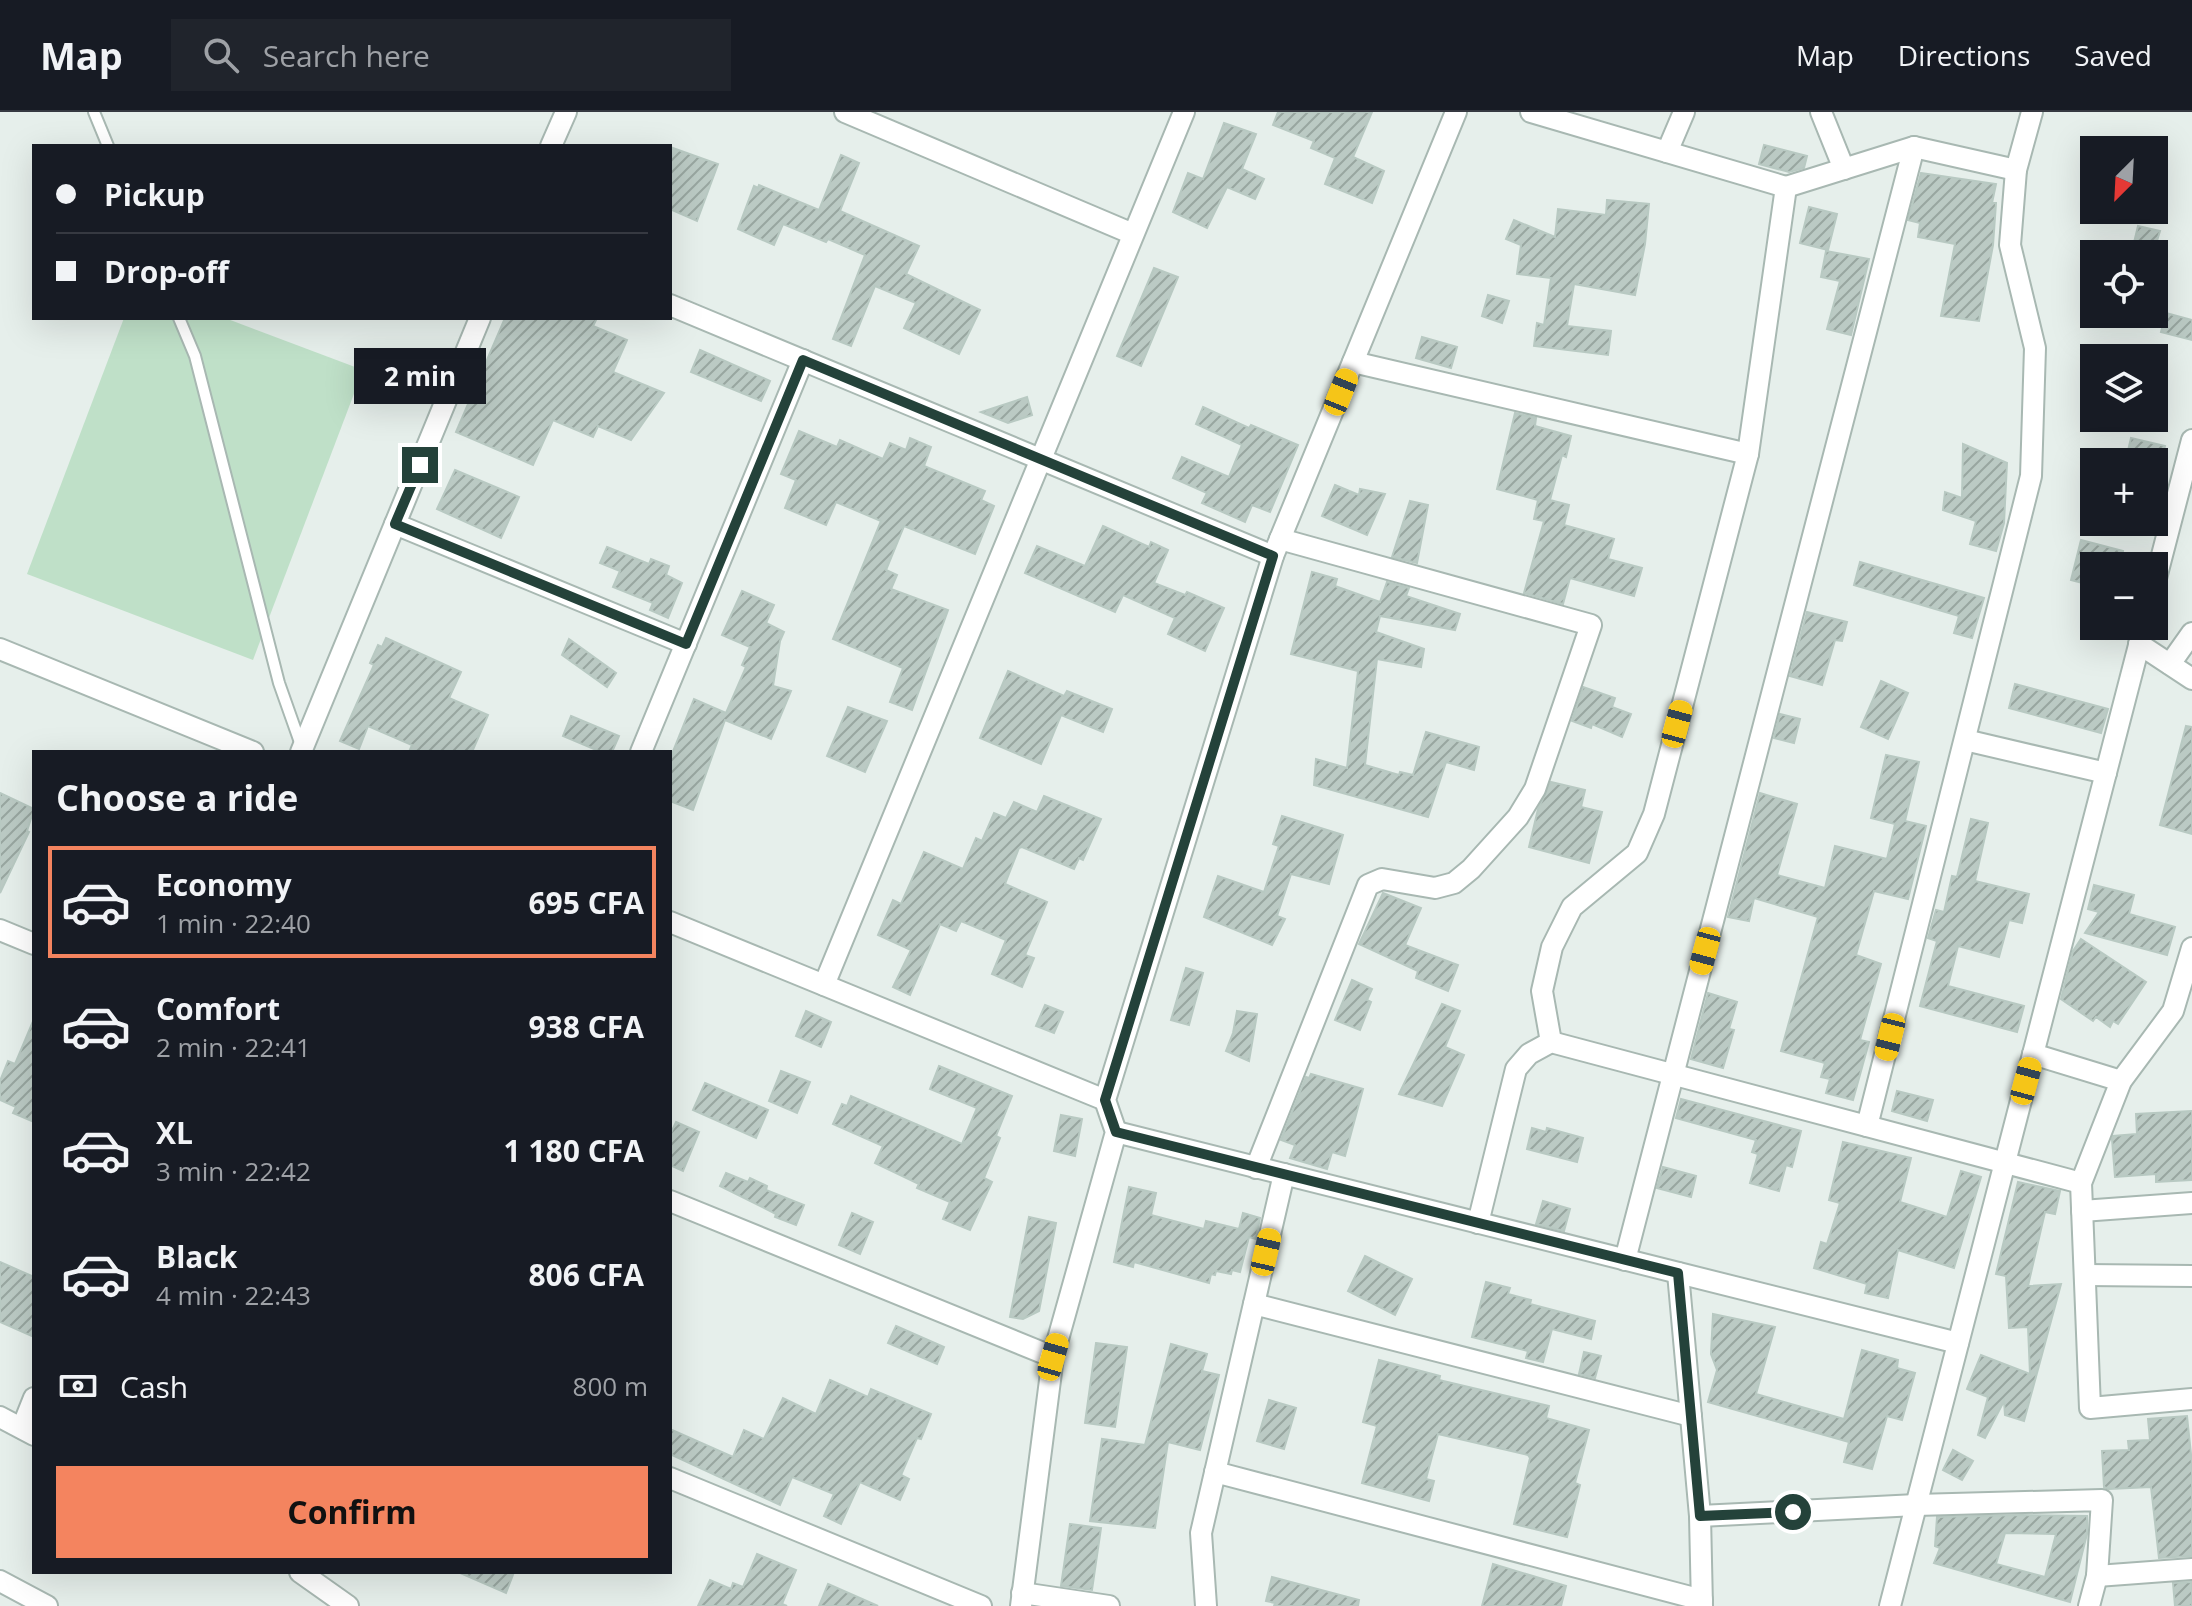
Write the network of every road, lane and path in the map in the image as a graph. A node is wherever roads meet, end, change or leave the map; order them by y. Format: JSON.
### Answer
{"nodes":[{"id":1,"x":94,"y":112,"type":"edge"},
{"id":2,"x":566,"y":112,"type":"edge"},
{"id":3,"x":845,"y":112,"type":"edge"},
{"id":4,"x":1184,"y":112,"type":"edge"},
{"id":5,"x":1456,"y":112,"type":"edge"},
{"id":6,"x":1531,"y":112,"type":"edge"},
{"id":7,"x":1684,"y":112,"type":"edge"},
{"id":8,"x":1821,"y":112,"type":"edge"},
{"id":9,"x":2032,"y":112,"type":"edge"},
{"id":10,"x":107,"y":144,"type":"edge"},
{"id":11,"x":552,"y":144,"type":"edge"},
{"id":12,"x":1914,"y":147,"type":"junction"},
{"id":13,"x":1667,"y":152,"type":"junction"},
{"id":14,"x":1844,"y":169,"type":"junction"},
{"id":15,"x":2016,"y":170,"type":"junction"},
{"id":16,"x":1786,"y":187,"type":"junction"},
{"id":17,"x":1133,"y":234,"type":"junction"},
{"id":18,"x":672,"y":306,"type":"edge"},
{"id":19,"x":180,"y":320,"type":"edge"},
{"id":20,"x":479,"y":320,"type":"edge"},
{"id":21,"x":803,"y":360,"type":"junction"},
{"id":22,"x":1353,"y":362,"type":"junction"},
{"id":23,"x":2192,"y":440,"type":"edge"},
{"id":24,"x":1748,"y":454,"type":"junction"},
{"id":25,"x":1041,"y":459,"type":"junction"},
{"id":26,"x":395,"y":524,"type":"junction"},
{"id":27,"x":1277,"y":547,"type":"junction"},
{"id":28,"x":2163,"y":552,"type":"edge"},
{"id":29,"x":2192,"y":633,"type":"edge"},
{"id":30,"x":2141,"y":640,"type":"edge"},
{"id":31,"x":2147,"y":640,"type":"edge"},
{"id":32,"x":686,"y":644,"type":"junction"},
{"id":33,"x":0,"y":649,"type":"edge"},
{"id":34,"x":2170,"y":664,"type":"junction"},
{"id":35,"x":2192,"y":679,"type":"edge"},
{"id":36,"x":1965,"y":740,"type":"junction"},
{"id":37,"x":248,"y":750,"type":"edge"},
{"id":38,"x":302,"y":750,"type":"edge"},
{"id":39,"x":302,"y":750,"type":"edge"},
{"id":40,"x":642,"y":750,"type":"edge"},
{"id":41,"x":2106,"y":773,"type":"junction"},
{"id":42,"x":672,"y":923,"type":"edge"},
{"id":43,"x":0,"y":930,"type":"edge"},
{"id":44,"x":32,"y":943,"type":"edge"},
{"id":45,"x":2192,"y":948,"type":"edge"},
{"id":46,"x":824,"y":985,"type":"junction"},
{"id":47,"x":2183,"y":1011,"type":"edge"},
{"id":48,"x":1551,"y":1042,"type":"junction"},
{"id":49,"x":2033,"y":1054,"type":"junction"},
{"id":50,"x":1673,"y":1075,"type":"junction"},
{"id":51,"x":2121,"y":1081,"type":"junction"},
{"id":52,"x":1105,"y":1100,"type":"junction"},
{"id":53,"x":1867,"y":1126,"type":"junction"},
{"id":54,"x":1116,"y":1132,"type":"junction"},
{"id":55,"x":2005,"y":1163,"type":"junction"},
{"id":56,"x":1256,"y":1168,"type":"junction"},
{"id":57,"x":1284,"y":1174,"type":"junction"},
{"id":58,"x":2081,"y":1183,"type":"junction"},
{"id":59,"x":672,"y":1202,"type":"edge"},
{"id":60,"x":2192,"y":1203,"type":"edge"},
{"id":61,"x":2082,"y":1211,"type":"junction"},
{"id":62,"x":1478,"y":1223,"type":"junction"},
{"id":63,"x":1625,"y":1260,"type":"junction"},
{"id":64,"x":1678,"y":1273,"type":"junction"},
{"id":65,"x":2085,"y":1275,"type":"junction"},
{"id":66,"x":2192,"y":1276,"type":"edge"},
{"id":67,"x":1254,"y":1304,"type":"junction"},
{"id":68,"x":1958,"y":1343,"type":"junction"},
{"id":69,"x":1053,"y":1357,"type":"junction"},
{"id":70,"x":2192,"y":1399,"type":"edge"},
{"id":71,"x":32,"y":1409,"type":"edge"},
{"id":72,"x":1691,"y":1416,"type":"junction"},
{"id":73,"x":0,"y":1417,"type":"edge"},
{"id":74,"x":28,"y":1431,"type":"edge"},
{"id":75,"x":1215,"y":1472,"type":"junction"},
{"id":76,"x":672,"y":1479,"type":"edge"},
{"id":77,"x":1916,"y":1505,"type":"junction"},
{"id":78,"x":1700,"y":1516,"type":"junction"},
{"id":79,"x":2192,"y":1569,"type":"edge"},
{"id":80,"x":306,"y":1574,"type":"edge"},
{"id":81,"x":2097,"y":1576,"type":"junction"},
{"id":82,"x":0,"y":1581,"type":"edge"},
{"id":83,"x":21,"y":1600,"type":"edge"},
{"id":84,"x":1021,"y":1600,"type":"edge"},
{"id":85,"x":1702,"y":1603,"type":"edge"},
{"id":86,"x":47,"y":1606,"type":"edge"},
{"id":87,"x":348,"y":1606,"type":"edge"},
{"id":88,"x":981,"y":1606,"type":"edge"},
{"id":89,"x":1109,"y":1606,"type":"edge"},
{"id":90,"x":1206,"y":1606,"type":"edge"},
{"id":91,"x":1890,"y":1606,"type":"edge"},
{"id":92,"x":2089,"y":1606,"type":"edge"}],
"edges":[{"from":1,"to":10,"type":"lane"},
{"from":2,"to":11,"type":"street"},
{"from":3,"to":17,"type":"street"},
{"from":4,"to":17,"type":"street"},
{"from":5,"to":22,"type":"street"},
{"from":6,"to":13,"type":"street"},
{"from":7,"to":13,"type":"street"},
{"from":8,"to":14,"type":"street"},
{"from":9,"to":15,"type":"street"},
{"from":12,"to":14,"type":"street"},
{"from":12,"to":15,"type":"street"},
{"from":12,"to":50,"type":"street"},
{"from":13,"to":16,"type":"street"},
{"from":14,"to":16,"type":"street"},
{"from":15,"to":36,"type":"street"},
{"from":16,"to":24,"type":"street"},
{"from":17,"to":25,"type":"street"},
{"from":18,"to":21,"type":"street"},
{"from":19,"to":38,"type":"lane"},
{"from":20,"to":26,"type":"street"},
{"from":21,"to":25,"type":"street"},
{"from":21,"to":32,"type":"street"},
{"from":22,"to":24,"type":"street"},
{"from":22,"to":27,"type":"street"},
{"from":23,"to":28,"type":"street"},
{"from":24,"to":48,"type":"street"},
{"from":25,"to":27,"type":"street"},
{"from":25,"to":46,"type":"street"},
{"from":26,"to":32,"type":"street"},
{"from":26,"to":39,"type":"street"},
{"from":27,"to":52,"type":"street"},
{"from":27,"to":56,"type":"street"},
{"from":29,"to":34,"type":"street"},
{"from":30,"to":41,"type":"street"},
{"from":31,"to":34,"type":"street"},
{"from":32,"to":40,"type":"street"},
{"from":33,"to":37,"type":"street"},
{"from":34,"to":35,"type":"street"},
{"from":36,"to":41,"type":"street"},
{"from":36,"to":53,"type":"street"},
{"from":41,"to":49,"type":"street"},
{"from":42,"to":46,"type":"street"},
{"from":43,"to":44,"type":"street"},
{"from":45,"to":47,"type":"street"},
{"from":46,"to":52,"type":"street"},
{"from":47,"to":51,"type":"street"},
{"from":48,"to":50,"type":"street"},
{"from":48,"to":62,"type":"street"},
{"from":49,"to":51,"type":"street"},
{"from":49,"to":55,"type":"street"},
{"from":50,"to":53,"type":"street"},
{"from":50,"to":63,"type":"street"},
{"from":51,"to":58,"type":"street"},
{"from":52,"to":54,"type":"street"},
{"from":53,"to":55,"type":"street"},
{"from":54,"to":56,"type":"street"},
{"from":54,"to":69,"type":"street"},
{"from":55,"to":58,"type":"street"},
{"from":55,"to":68,"type":"street"},
{"from":56,"to":57,"type":"street"},
{"from":57,"to":62,"type":"street"},
{"from":57,"to":67,"type":"street"},
{"from":58,"to":61,"type":"street"},
{"from":59,"to":69,"type":"street"},
{"from":60,"to":61,"type":"street"},
{"from":61,"to":65,"type":"street"},
{"from":62,"to":63,"type":"street"},
{"from":63,"to":64,"type":"street"},
{"from":64,"to":68,"type":"street"},
{"from":64,"to":72,"type":"street"},
{"from":65,"to":66,"type":"street"},
{"from":65,"to":70,"type":"street"},
{"from":67,"to":72,"type":"street"},
{"from":67,"to":75,"type":"street"},
{"from":68,"to":77,"type":"street"},
{"from":69,"to":84,"type":"street"},
{"from":71,"to":74,"type":"street"},
{"from":72,"to":78,"type":"street"},
{"from":73,"to":74,"type":"street"},
{"from":75,"to":85,"type":"street"},
{"from":75,"to":90,"type":"street"},
{"from":76,"to":88,"type":"street"},
{"from":77,"to":78,"type":"street"},
{"from":77,"to":81,"type":"street"},
{"from":77,"to":91,"type":"street"},
{"from":78,"to":85,"type":"street"},
{"from":79,"to":81,"type":"street"},
{"from":80,"to":87,"type":"street"},
{"from":81,"to":92,"type":"street"},
{"from":82,"to":83,"type":"street"},
{"from":83,"to":86,"type":"street"},
{"from":84,"to":89,"type":"street"}]}
